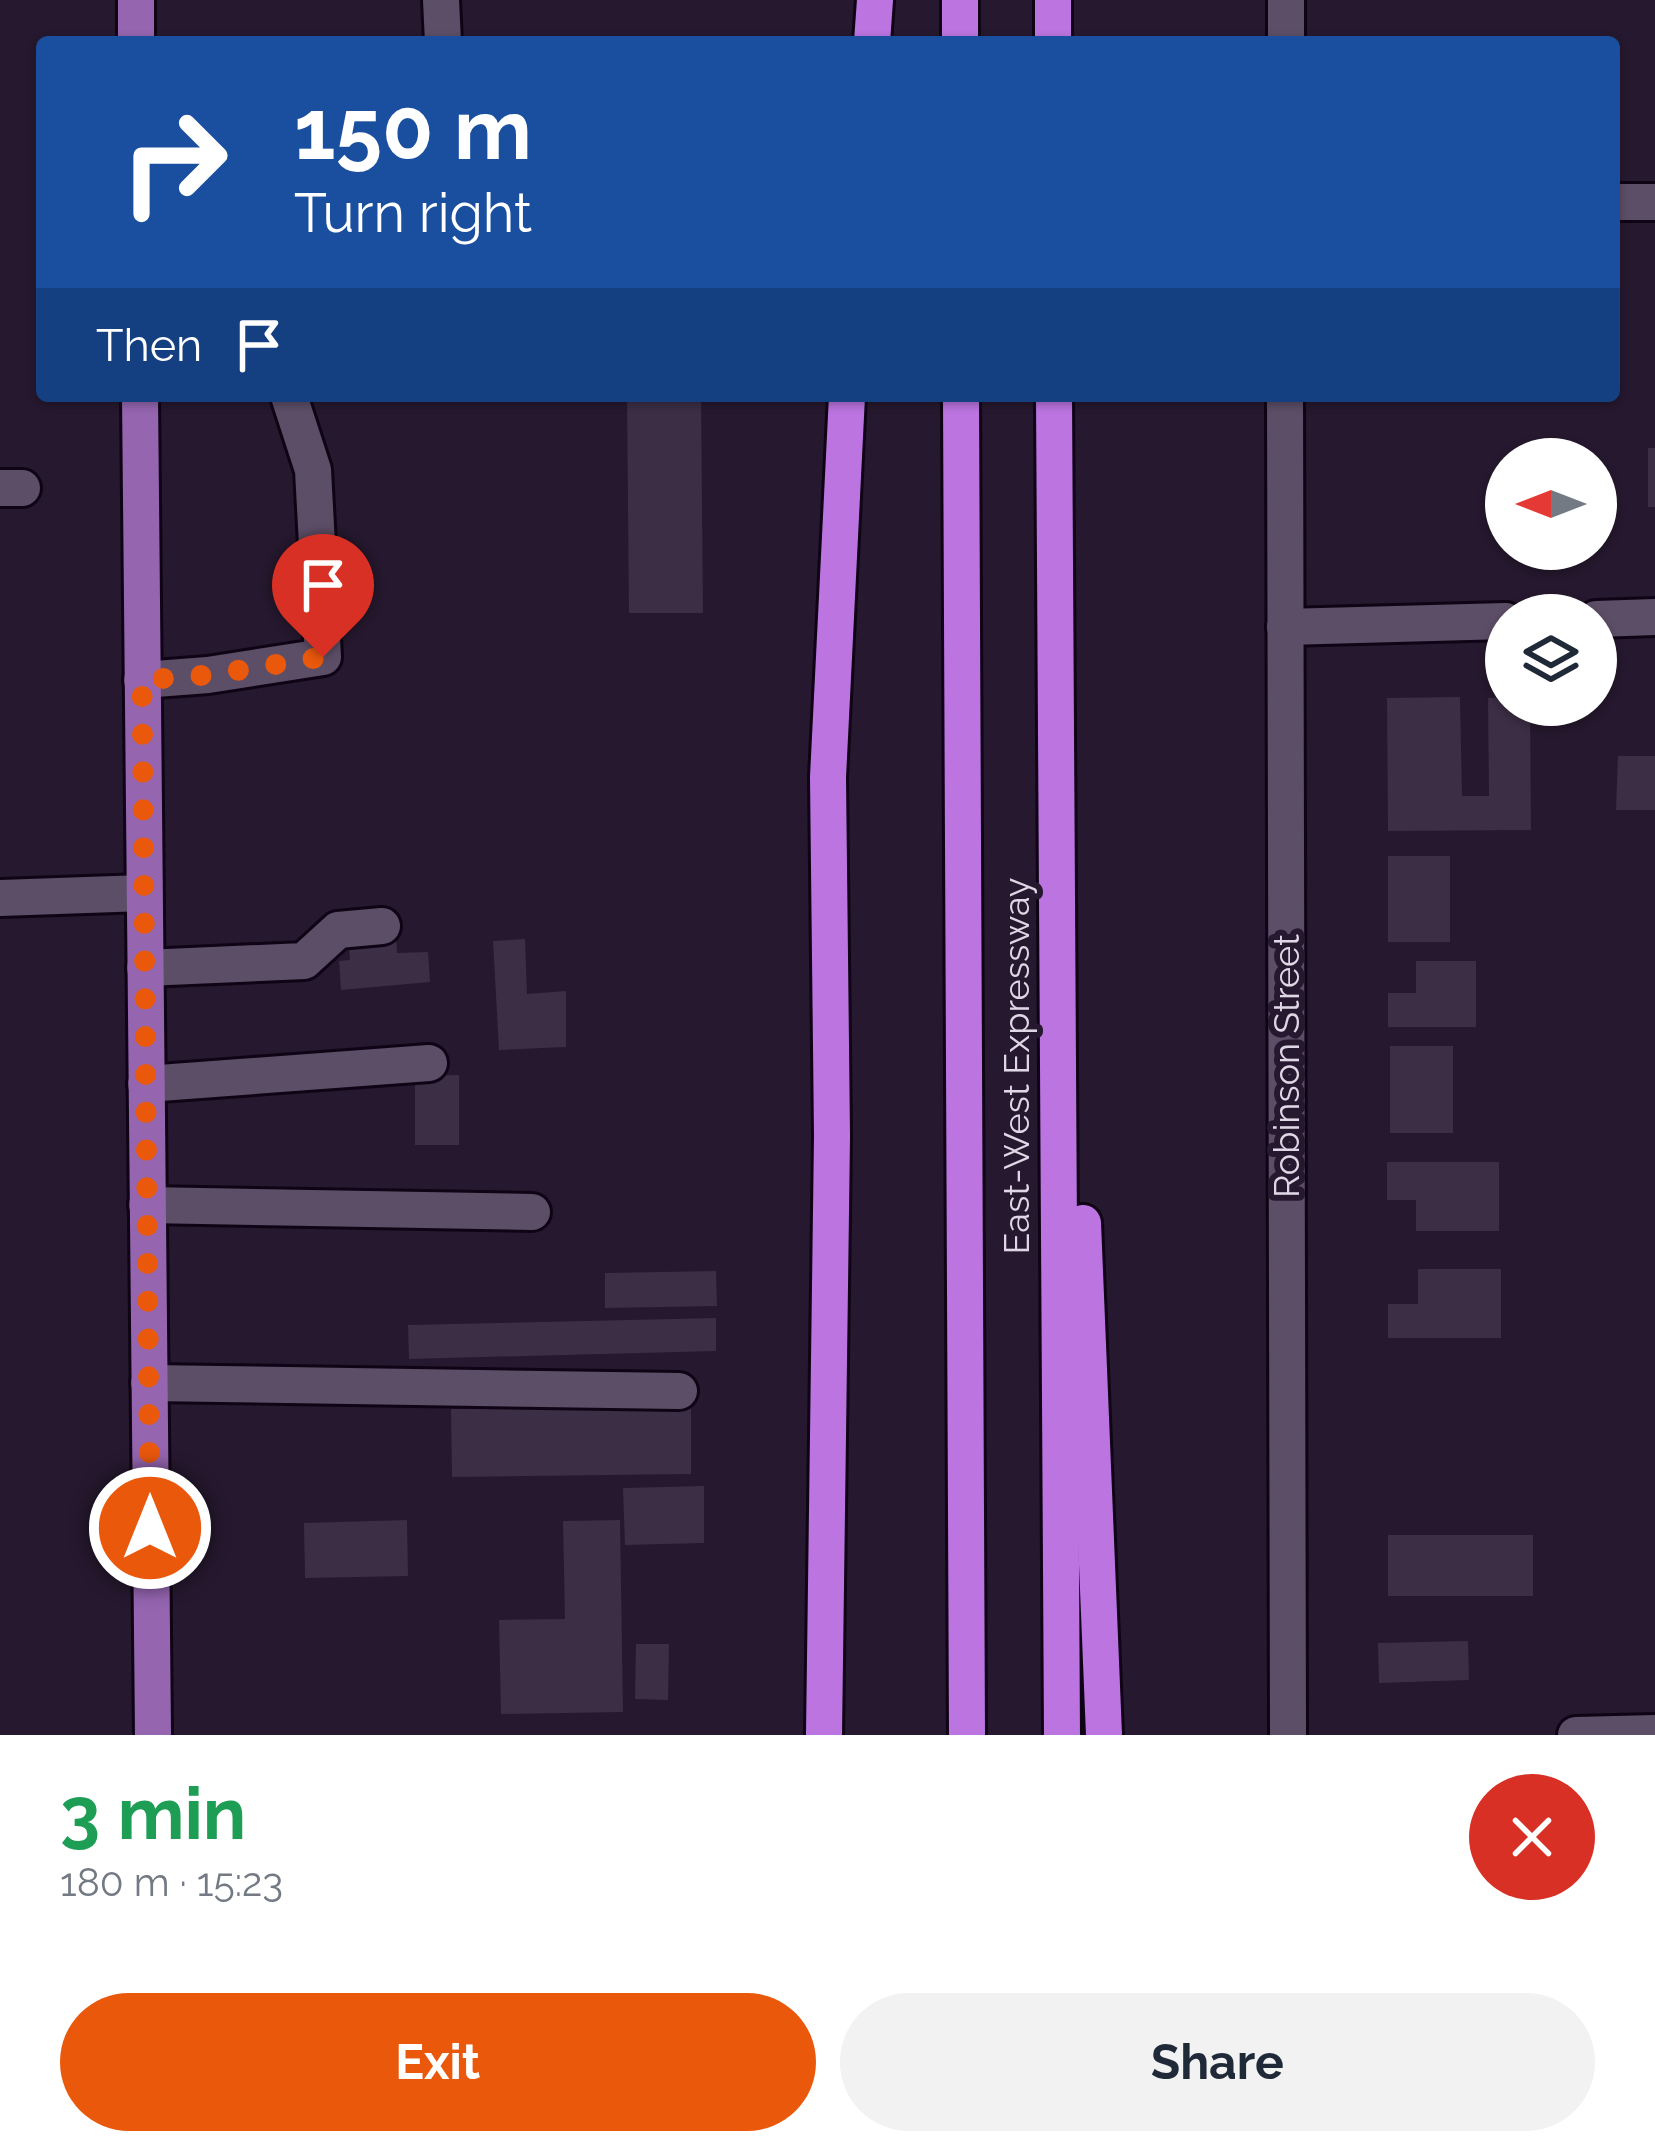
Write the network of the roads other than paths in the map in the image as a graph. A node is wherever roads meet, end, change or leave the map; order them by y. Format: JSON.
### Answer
{"nodes":[{"id":1,"x":136,"y":0,"type":"edge"},
{"id":2,"x":441,"y":0,"type":"edge"},
{"id":3,"x":875,"y":0,"type":"edge"},
{"id":4,"x":960,"y":0,"type":"edge"},
{"id":5,"x":1053,"y":0,"type":"edge"},
{"id":6,"x":1286,"y":0,"type":"edge"},
{"id":7,"x":136,"y":36,"type":"edge"},
{"id":8,"x":443,"y":36,"type":"edge"},
{"id":9,"x":872,"y":36,"type":"edge"},
{"id":10,"x":960,"y":36,"type":"edge"},
{"id":11,"x":1053,"y":36,"type":"edge"},
{"id":12,"x":1286,"y":36,"type":"edge"},
{"id":13,"x":1620,"y":202,"type":"edge"},
{"id":14,"x":1655,"y":202,"type":"edge"},
{"id":15,"x":140,"y":402,"type":"edge"},
{"id":16,"x":291,"y":402,"type":"edge"},
{"id":17,"x":847,"y":402,"type":"edge"},
{"id":18,"x":962,"y":402,"type":"edge"},
{"id":19,"x":1054,"y":402,"type":"edge"},
{"id":20,"x":1286,"y":402,"type":"edge"},
{"id":21,"x":1055,"y":564,"type":"junction"},
{"id":22,"x":1655,"y":617,"type":"edge"},
{"id":23,"x":1617,"y":618,"type":"edge"},
{"id":24,"x":1485,"y":622,"type":"edge"},
{"id":25,"x":1285,"y":627,"type":"junction"},
{"id":26,"x":142,"y":680,"type":"junction"},
{"id":27,"x":144,"y":893,"type":"junction"},
{"id":28,"x":0,"y":898,"type":"edge"},
{"id":29,"x":382,"y":926,"type":"dead end"},
{"id":30,"x":146,"y":968,"type":"junction"},
{"id":31,"x":429,"y":1063,"type":"dead end"},
{"id":32,"x":146,"y":1084,"type":"junction"},
{"id":33,"x":147,"y":1205,"type":"junction"},
{"id":34,"x":532,"y":1212,"type":"dead end"},
{"id":35,"x":149,"y":1383,"type":"junction"},
{"id":36,"x":679,"y":1391,"type":"dead end"},
{"id":37,"x":1655,"y":1733,"type":"edge"},
{"id":38,"x":152,"y":1735,"type":"edge"},
{"id":39,"x":824,"y":1735,"type":"edge"},
{"id":40,"x":967,"y":1735,"type":"edge"},
{"id":41,"x":1062,"y":1735,"type":"edge"},
{"id":42,"x":1104,"y":1735,"type":"edge"},
{"id":43,"x":1288,"y":1735,"type":"edge"},
{"id":44,"x":1576,"y":1735,"type":"edge"}],
"edges":[{"from":1,"to":7,"type":"main road"},
{"from":2,"to":8,"type":"street"},
{"from":3,"to":9,"type":"highway"},
{"from":4,"to":10,"type":"highway"},
{"from":5,"to":11,"type":"highway"},
{"from":6,"to":12,"type":"street"},
{"from":13,"to":14,"type":"street"},
{"from":15,"to":26,"type":"main road"},
{"from":16,"to":26,"type":"street"},
{"from":17,"to":39,"type":"highway"},
{"from":18,"to":40,"type":"highway","name":"East-West Expressway"},
{"from":19,"to":21,"type":"highway","name":"East-West Expressway"},
{"from":20,"to":25,"type":"street","name":"Robinson Street"},
{"from":21,"to":41,"type":"highway","name":"East-West Expressway"},
{"from":21,"to":42,"type":"highway"},
{"from":22,"to":23,"type":"street"},
{"from":24,"to":25,"type":"street"},
{"from":25,"to":43,"type":"street","name":"Robinson Street"},
{"from":26,"to":27,"type":"main road"},
{"from":27,"to":28,"type":"street"},
{"from":27,"to":30,"type":"main road"},
{"from":29,"to":30,"type":"street"},
{"from":30,"to":32,"type":"main road"},
{"from":31,"to":32,"type":"street"},
{"from":32,"to":33,"type":"main road"},
{"from":33,"to":34,"type":"street"},
{"from":33,"to":35,"type":"main road"},
{"from":35,"to":36,"type":"street"},
{"from":35,"to":38,"type":"main road"},
{"from":37,"to":44,"type":"street"}]}
